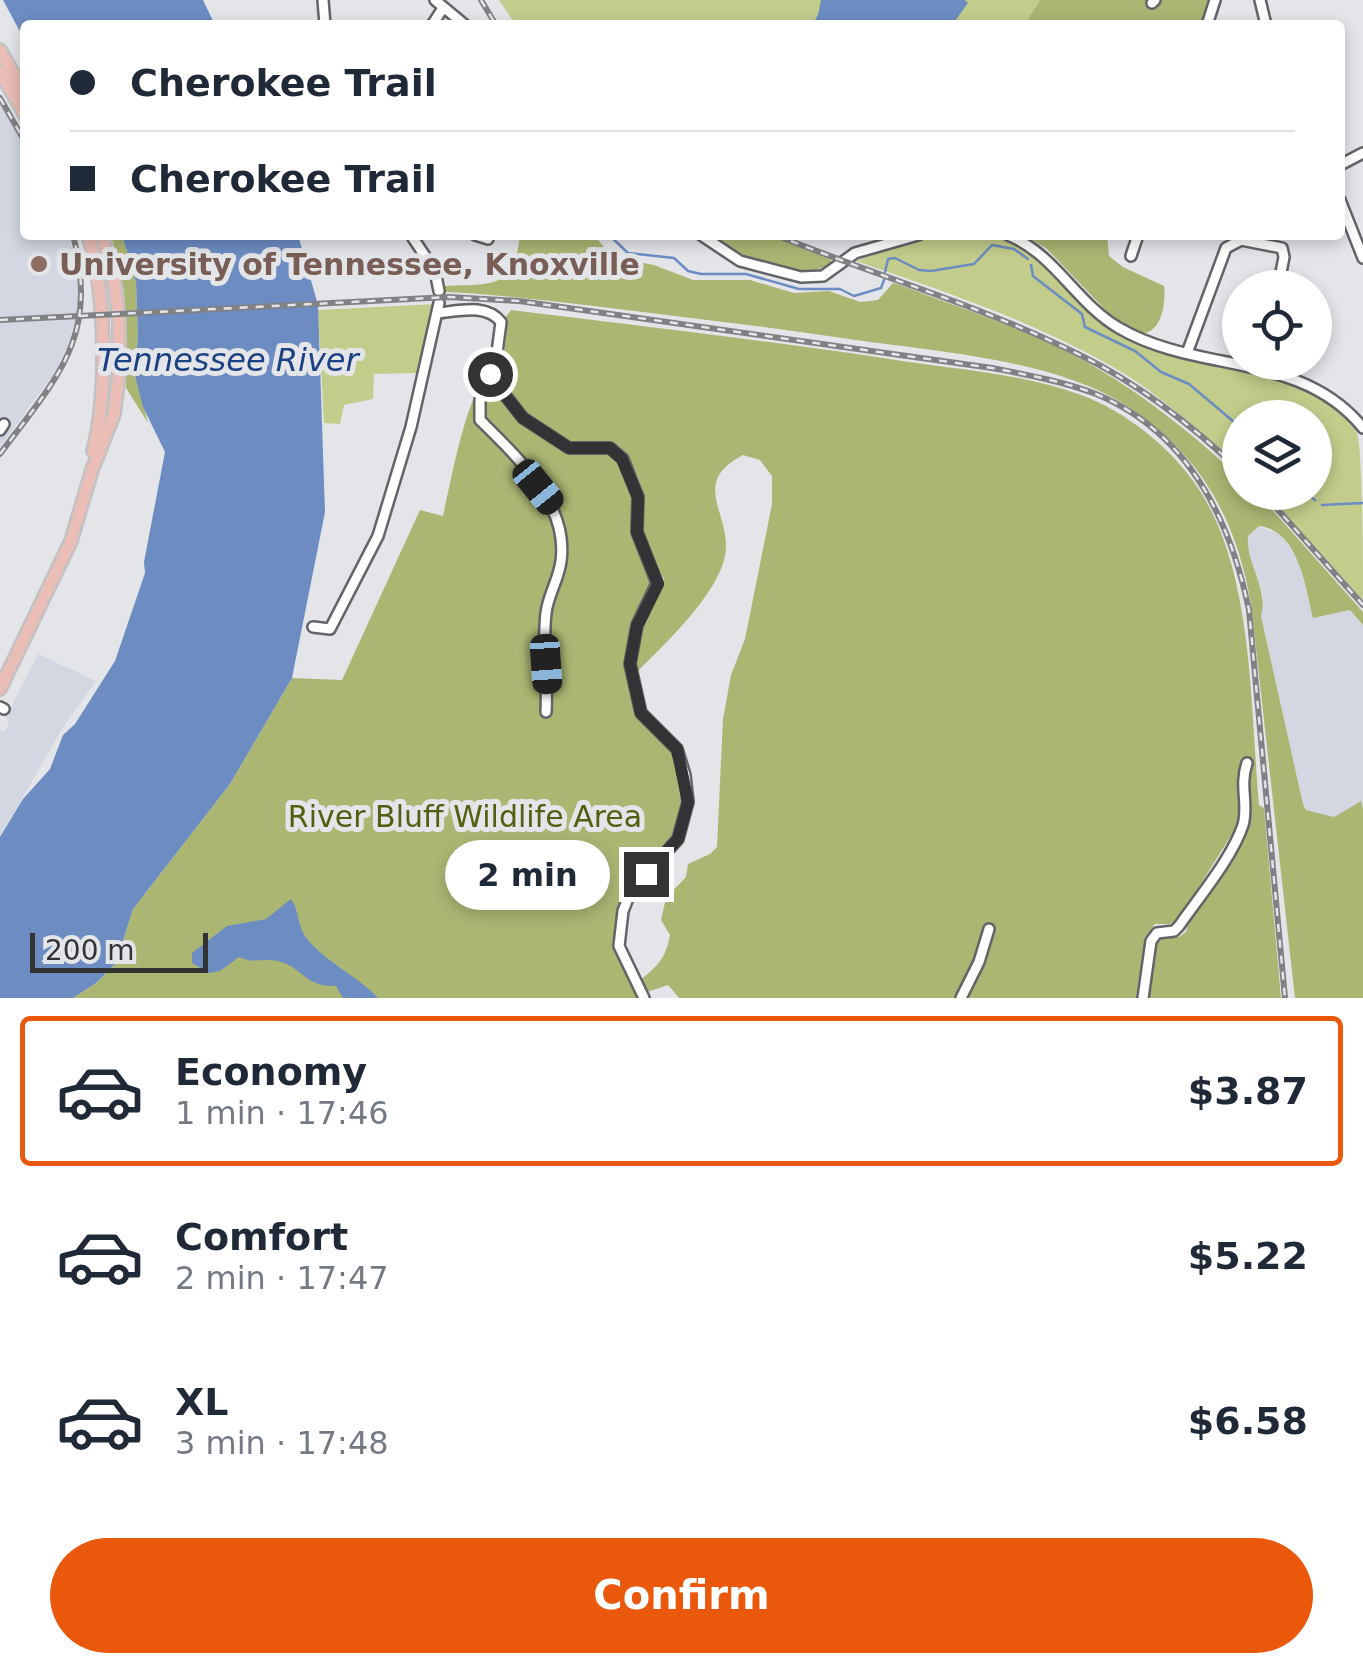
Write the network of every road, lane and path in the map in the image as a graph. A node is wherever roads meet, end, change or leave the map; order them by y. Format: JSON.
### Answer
{"nodes":[{"id":1,"x":439,"y":4,"type":"edge"},
{"id":2,"x":459,"y":20,"type":"edge"},
{"id":3,"x":0,"y":50,"type":"edge"},
{"id":4,"x":0,"y":72,"type":"edge"},
{"id":5,"x":20,"y":85,"type":"edge"},
{"id":6,"x":20,"y":106,"type":"edge"},
{"id":7,"x":1345,"y":213,"type":"edge"},
{"id":8,"x":89,"y":240,"type":"edge"},
{"id":9,"x":103,"y":240,"type":"edge"},
{"id":10,"x":414,"y":240,"type":"edge"},
{"id":11,"x":708,"y":240,"type":"edge"},
{"id":12,"x":900,"y":240,"type":"edge"},
{"id":13,"x":1017,"y":240,"type":"edge"},
{"id":14,"x":1136,"y":240,"type":"edge"},
{"id":15,"x":1131,"y":256,"type":"dead end"},
{"id":16,"x":1363,"y":258,"type":"edge"},
{"id":17,"x":1280,"y":270,"type":"edge"},
{"id":18,"x":439,"y":291,"type":"dead end"},
{"id":19,"x":1187,"y":353,"type":"junction"},
{"id":20,"x":1222,"y":359,"type":"edge"},
{"id":21,"x":496,"y":368,"type":"junction"},
{"id":22,"x":1298,"y":380,"type":"edge"},
{"id":23,"x":1363,"y":428,"type":"edge"},
{"id":24,"x":92,"y":470,"type":"junction"},
{"id":25,"x":313,"y":628,"type":"dead end"},
{"id":26,"x":0,"y":689,"type":"edge"},
{"id":27,"x":546,"y":712,"type":"dead end"},
{"id":28,"x":1247,"y":763,"type":"dead end"},
{"id":29,"x":989,"y":928,"type":"dead end"},
{"id":30,"x":644,"y":998,"type":"edge"},
{"id":31,"x":961,"y":998,"type":"edge"},
{"id":32,"x":1143,"y":998,"type":"edge"}],
"edges":[{"from":1,"to":2,"type":"street"},
{"from":3,"to":5,"type":"main road"},
{"from":4,"to":6,"type":"main road"},
{"from":7,"to":16,"type":"street"},
{"from":8,"to":24,"type":"main road"},
{"from":9,"to":24,"type":"main road"},
{"from":10,"to":18,"type":"street"},
{"from":11,"to":12,"type":"street"},
{"from":13,"to":19,"type":"street"},
{"from":14,"to":15,"type":"street"},
{"from":17,"to":19,"type":"street"},
{"from":19,"to":20,"type":"street"},
{"from":21,"to":25,"type":"street"},
{"from":21,"to":27,"type":"street"},
{"from":21,"to":30,"type":"street"},
{"from":22,"to":23,"type":"street"},
{"from":24,"to":26,"type":"main road"},
{"from":28,"to":32,"type":"street"},
{"from":29,"to":31,"type":"street"}]}
